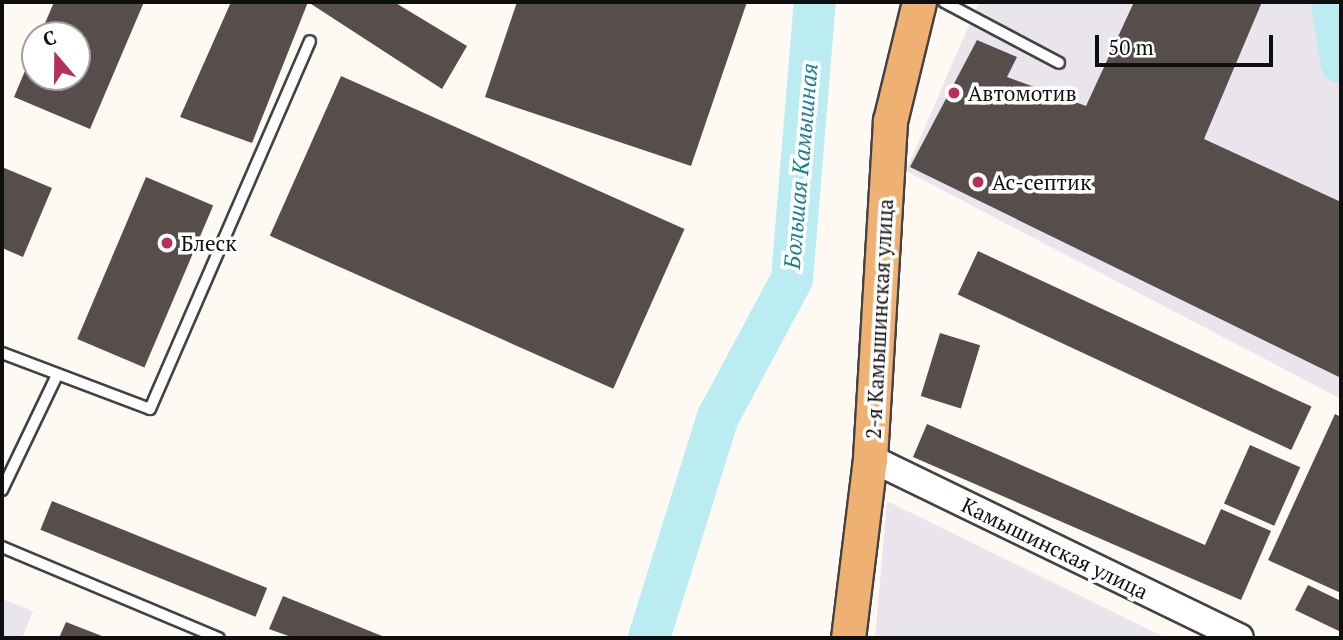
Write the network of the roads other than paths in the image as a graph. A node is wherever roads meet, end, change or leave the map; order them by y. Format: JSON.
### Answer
{"nodes":[{"id":1,"x":919,"y":2,"type":"edge"},
{"id":2,"x":944,"y":2,"type":"edge"},
{"id":3,"x":310,"y":41,"type":"dead end"},
{"id":4,"x":1059,"y":62,"type":"dead end"},
{"id":5,"x":2,"y":353,"type":"edge"},
{"id":6,"x":57,"y":375,"type":"junction"},
{"id":7,"x":870,"y":458,"type":"junction"},
{"id":8,"x":2,"y":490,"type":"edge"},
{"id":9,"x":2,"y":547,"type":"edge"},
{"id":10,"x":219,"y":638,"type":"edge"},
{"id":11,"x":848,"y":638,"type":"edge"},
{"id":12,"x":1240,"y":638,"type":"edge"}],
"edges":[{"from":1,"to":7,"type":"main road","name":"2-я Камышинская улица"},
{"from":2,"to":4,"type":"lane"},
{"from":3,"to":6,"type":"lane"},
{"from":5,"to":6,"type":"lane"},
{"from":6,"to":8,"type":"lane"},
{"from":7,"to":11,"type":"main road","name":"2-я Камышинская улица"},
{"from":7,"to":12,"type":"street","name":"Камышинская улица"},
{"from":9,"to":10,"type":"lane"}]}
